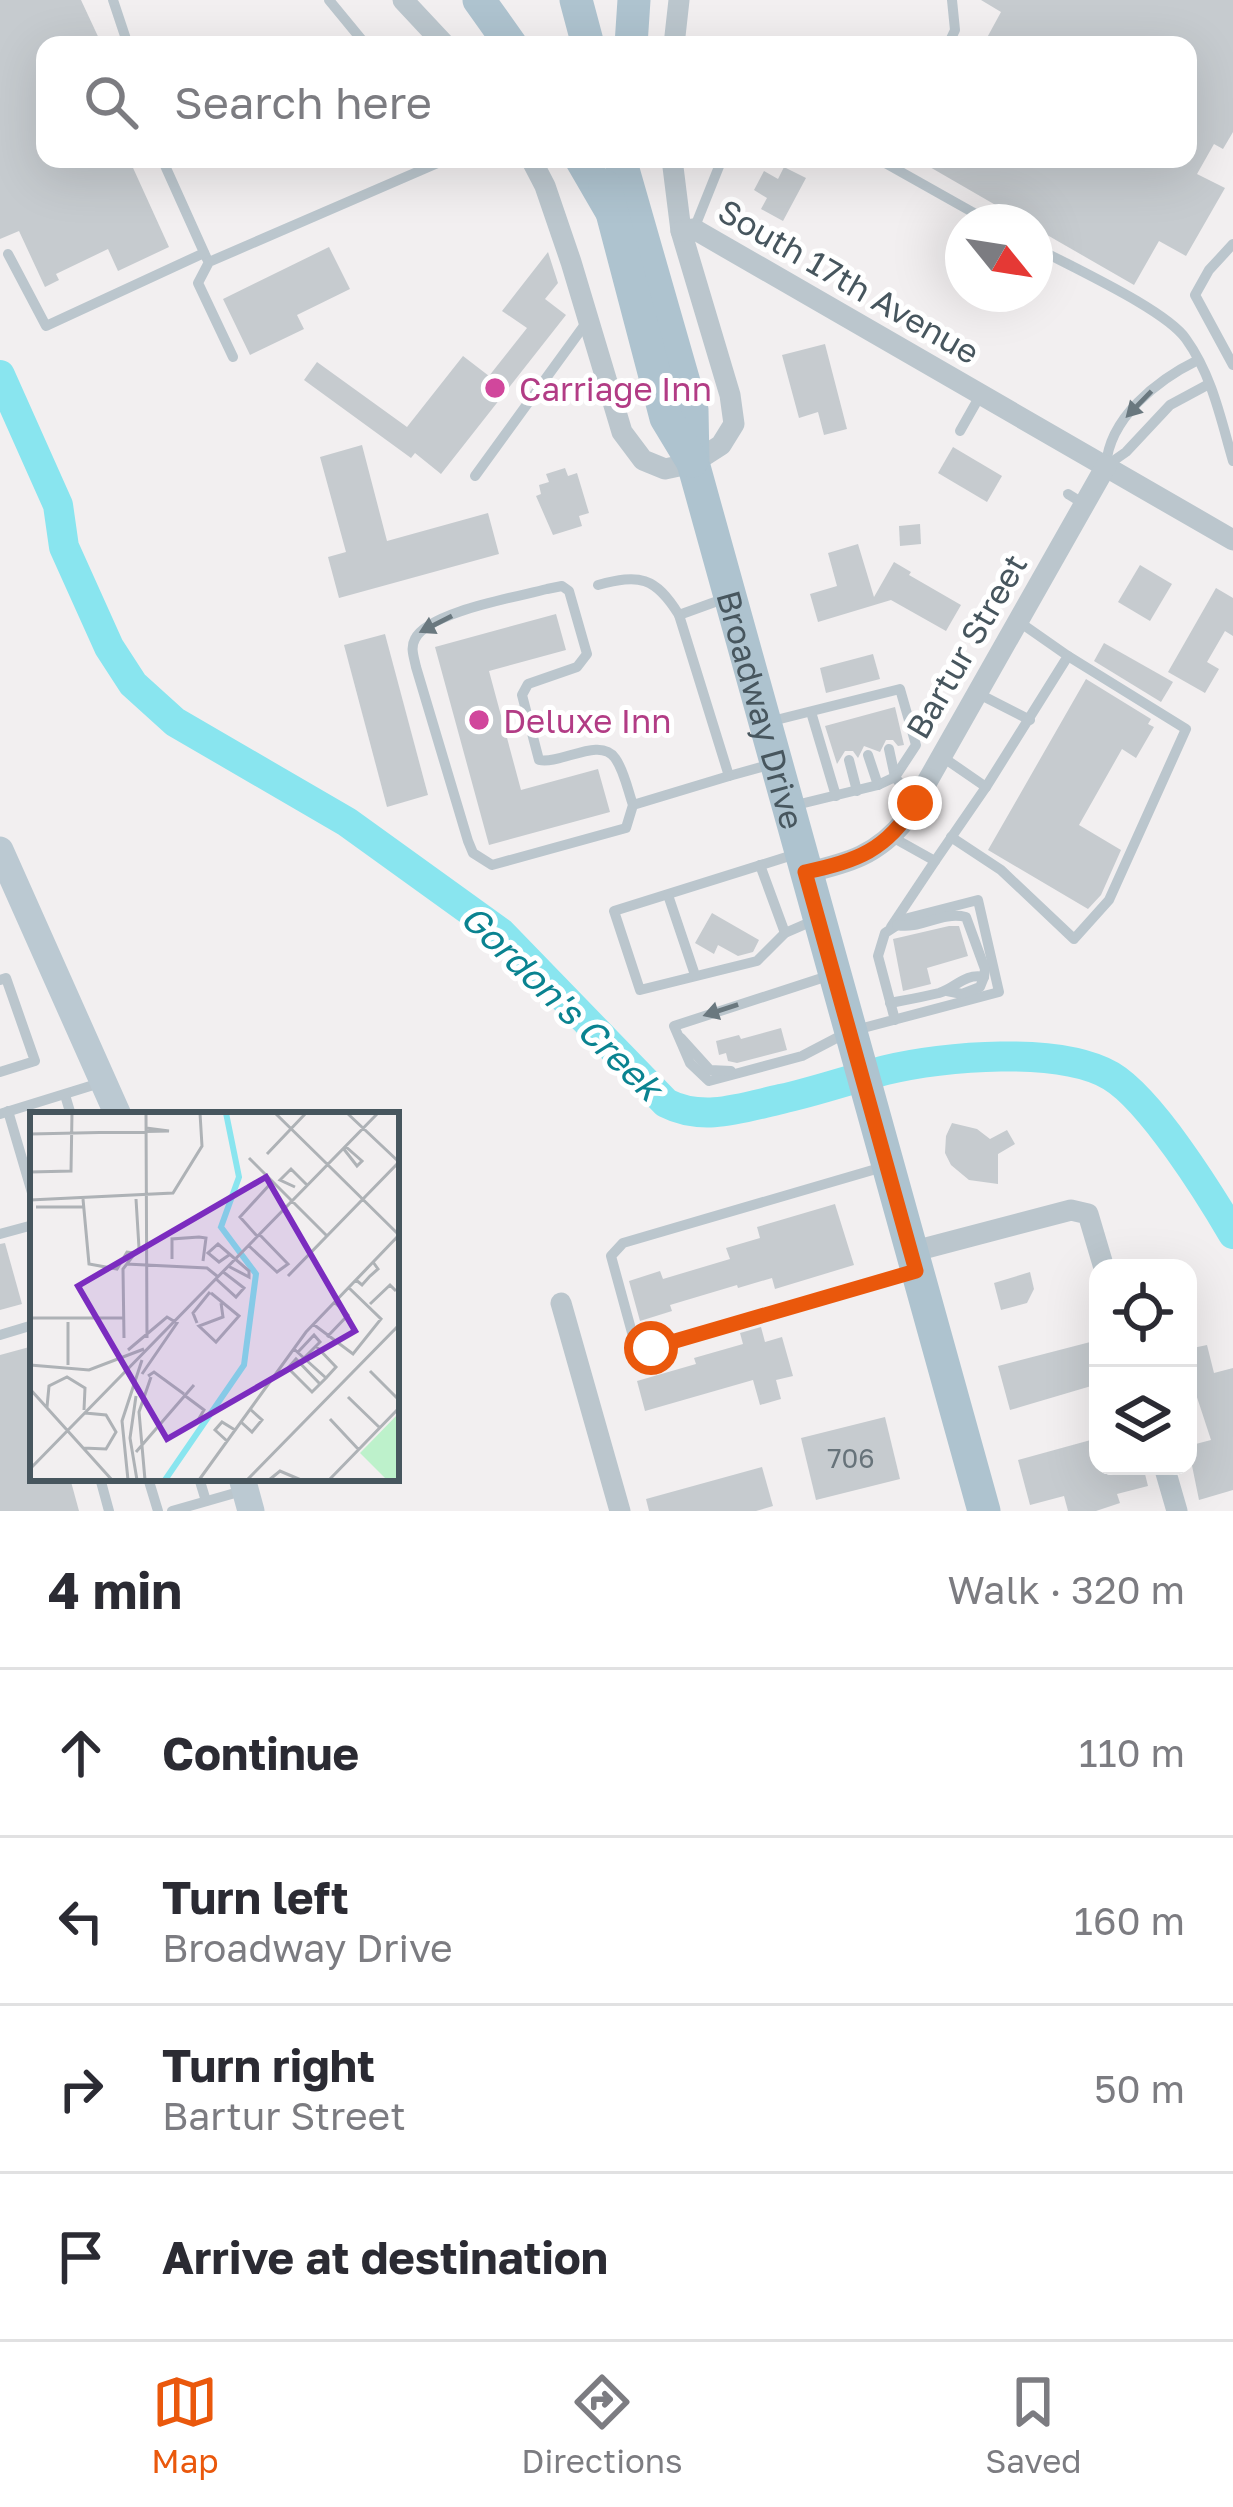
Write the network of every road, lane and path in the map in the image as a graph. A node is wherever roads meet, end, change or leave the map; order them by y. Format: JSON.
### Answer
{"nodes":[{"id":1,"x":113,"y":0,"type":"edge"},
{"id":2,"x":329,"y":0,"type":"edge"},
{"id":3,"x":403,"y":0,"type":"edge"},
{"id":4,"x":479,"y":0,"type":"edge"},
{"id":5,"x":554,"y":0,"type":"edge"},
{"id":6,"x":576,"y":0,"type":"edge"},
{"id":7,"x":634,"y":0,"type":"edge"},
{"id":8,"x":679,"y":0,"type":"edge"},
{"id":9,"x":952,"y":0,"type":"edge"},
{"id":10,"x":125,"y":36,"type":"edge"},
{"id":11,"x":359,"y":36,"type":"edge"},
{"id":12,"x":437,"y":36,"type":"edge"},
{"id":13,"x":505,"y":36,"type":"edge"},
{"id":14,"x":564,"y":36,"type":"edge"},
{"id":15,"x":586,"y":36,"type":"edge"},
{"id":16,"x":632,"y":36,"type":"edge"},
{"id":17,"x":675,"y":36,"type":"edge"},
{"id":18,"x":953,"y":36,"type":"edge"},
{"id":19,"x":166,"y":168,"type":"edge"},
{"id":20,"x":425,"y":168,"type":"edge"},
{"id":21,"x":536,"y":168,"type":"edge"},
{"id":22,"x":674,"y":168,"type":"edge"},
{"id":23,"x":718,"y":168,"type":"edge"},
{"id":24,"x":894,"y":168,"type":"edge"},
{"id":25,"x":621,"y":178,"type":"edge"},
{"id":26,"x":958,"y":204,"type":"edge"},
{"id":27,"x":688,"y":230,"type":"junction"},
{"id":28,"x":1233,"y":244,"type":"edge"},
{"id":29,"x":8,"y":254,"type":"dead end"},
{"id":30,"x":1053,"y":257,"type":"edge"},
{"id":31,"x":207,"y":258,"type":"junction"},
{"id":32,"x":588,"y":320,"type":"junction"},
{"id":33,"x":233,"y":357,"type":"dead end"},
{"id":34,"x":1198,"y":360,"type":"junction"},
{"id":35,"x":1233,"y":364,"type":"edge"},
{"id":36,"x":1209,"y":384,"type":"junction"},
{"id":37,"x":981,"y":394,"type":"junction"},
{"id":38,"x":960,"y":431,"type":"dead end"},
{"id":39,"x":1233,"y":459,"type":"edge"},
{"id":40,"x":693,"y":463,"type":"junction"},
{"id":41,"x":1106,"y":466,"type":"junction"},
{"id":42,"x":475,"y":476,"type":"dead end"},
{"id":43,"x":1233,"y":540,"type":"edge"},
{"id":44,"x":598,"y":585,"type":"dead end"},
{"id":45,"x":729,"y":597,"type":"junction"},
{"id":46,"x":679,"y":615,"type":"junction"},
{"id":47,"x":1018,"y":621,"type":"junction"},
{"id":48,"x":1068,"y":656,"type":"junction"},
{"id":49,"x":977,"y":693,"type":"junction"},
{"id":50,"x":876,"y":696,"type":"junction"},
{"id":51,"x":853,"y":701,"type":"junction"},
{"id":52,"x":832,"y":707,"type":"junction"},
{"id":53,"x":811,"y":712,"type":"junction"},
{"id":54,"x":878,"y":712,"type":"dead end"},
{"id":55,"x":857,"y":718,"type":"dead end"},
{"id":56,"x":1030,"y":720,"type":"junction"},
{"id":57,"x":764,"y":723,"type":"junction"},
{"id":58,"x":837,"y":723,"type":"dead end"},
{"id":59,"x":889,"y":749,"type":"dead end"},
{"id":60,"x":868,"y":755,"type":"dead end"},
{"id":61,"x":940,"y":756,"type":"junction"},
{"id":62,"x":849,"y":760,"type":"dead end"},
{"id":63,"x":775,"y":763,"type":"junction"},
{"id":64,"x":729,"y":776,"type":"junction"},
{"id":65,"x":896,"y":777,"type":"junction"},
{"id":66,"x":878,"y":785,"type":"junction"},
{"id":67,"x":986,"y":787,"type":"junction"},
{"id":68,"x":856,"y":790,"type":"junction"},
{"id":69,"x":836,"y":796,"type":"junction"},
{"id":70,"x":915,"y":803,"type":"junction"},
{"id":71,"x":633,"y":805,"type":"junction"},
{"id":72,"x":787,"y":808,"type":"junction"},
{"id":73,"x":892,"y":837,"type":"junction"},
{"id":74,"x":951,"y":837,"type":"junction"},
{"id":75,"x":0,"y":850,"type":"edge"},
{"id":76,"x":935,"y":861,"type":"junction"},
{"id":77,"x":802,"y":863,"type":"junction"},
{"id":78,"x":760,"y":865,"type":"junction"},
{"id":79,"x":668,"y":895,"type":"junction"},
{"id":80,"x":818,"y":919,"type":"junction"},
{"id":81,"x":893,"y":927,"type":"junction"},
{"id":82,"x":785,"y":933,"type":"junction"},
{"id":83,"x":832,"y":974,"type":"junction"},
{"id":84,"x":694,"y":975,"type":"junction"},
{"id":85,"x":0,"y":980,"type":"edge"},
{"id":86,"x":890,"y":1003,"type":"junction"},
{"id":87,"x":895,"y":1020,"type":"junction"},
{"id":88,"x":851,"y":1042,"type":"junction"},
{"id":89,"x":0,"y":1072,"type":"edge"},
{"id":90,"x":104,"y":1082,"type":"junction"},
{"id":91,"x":65,"y":1095,"type":"junction"},
{"id":92,"x":4,"y":1112,"type":"edge"},
{"id":93,"x":70,"y":1112,"type":"edge"},
{"id":94,"x":117,"y":1112,"type":"edge"},
{"id":95,"x":886,"y":1166,"type":"junction"},
{"id":96,"x":30,"y":1187,"type":"edge"},
{"id":97,"x":30,"y":1226,"type":"edge"},
{"id":98,"x":0,"y":1234,"type":"edge"},
{"id":99,"x":1101,"y":1259,"type":"edge"},
{"id":100,"x":914,"y":1262,"type":"junction"},
{"id":101,"x":561,"y":1303,"type":"dead end"},
{"id":102,"x":30,"y":1326,"type":"edge"},
{"id":103,"x":0,"y":1335,"type":"edge"},
{"id":104,"x":1166,"y":1475,"type":"edge"},
{"id":105,"x":101,"y":1481,"type":"edge"},
{"id":106,"x":149,"y":1481,"type":"edge"},
{"id":107,"x":200,"y":1481,"type":"edge"},
{"id":108,"x":246,"y":1493,"type":"edge"},
{"id":109,"x":206,"y":1501,"type":"junction"},
{"id":110,"x":110,"y":1511,"type":"edge"},
{"id":111,"x":158,"y":1511,"type":"edge"},
{"id":112,"x":172,"y":1511,"type":"edge"},
{"id":113,"x":620,"y":1511,"type":"edge"},
{"id":114,"x":984,"y":1511,"type":"edge"},
{"id":115,"x":1177,"y":1511,"type":"edge"}],
"edges":[{"from":1,"to":10,"type":"lane"},
{"from":2,"to":11,"type":"lane"},
{"from":3,"to":12,"type":"street"},
{"from":4,"to":13,"type":"main road"},
{"from":5,"to":14,"type":"main road"},
{"from":6,"to":15,"type":"main road"},
{"from":7,"to":16,"type":"main road"},
{"from":8,"to":17,"type":"street"},
{"from":9,"to":18,"type":"lane"},
{"from":19,"to":31,"type":"lane"},
{"from":20,"to":31,"type":"lane"},
{"from":21,"to":32,"type":"street"},
{"from":22,"to":27,"type":"street"},
{"from":23,"to":27,"type":"lane"},
{"from":24,"to":26,"type":"lane"},
{"from":25,"to":40,"type":"main road","name":"Broadway Drive"},
{"from":27,"to":37,"type":"street","name":"South 17th Avenue"},
{"from":27,"to":40,"type":"street"},
{"from":28,"to":35,"type":"lane"},
{"from":29,"to":31,"type":"lane"},
{"from":30,"to":34,"type":"lane"},
{"from":31,"to":33,"type":"lane"},
{"from":32,"to":40,"type":"street"},
{"from":32,"to":42,"type":"lane"},
{"from":34,"to":36,"type":"lane"},
{"from":34,"to":41,"type":"lane","one_way":true},
{"from":36,"to":39,"type":"lane"},
{"from":36,"to":41,"type":"lane"},
{"from":37,"to":38,"type":"lane"},
{"from":37,"to":41,"type":"street","name":"South 17th Avenue"},
{"from":40,"to":45,"type":"main road","name":"Broadway Drive"},
{"from":41,"to":43,"type":"street","name":"South 17th Avenue"},
{"from":41,"to":47,"type":"street","name":"Bartur Street"},
{"from":44,"to":46,"type":"lane"},
{"from":45,"to":46,"type":"lane"},
{"from":45,"to":57,"type":"main road","name":"Broadway Drive"},
{"from":46,"to":64,"type":"lane"},
{"from":47,"to":48,"type":"lane"},
{"from":47,"to":49,"type":"street","name":"Bartur Street"},
{"from":48,"to":56,"type":"lane"},
{"from":48,"to":74,"type":"lane"},
{"from":49,"to":56,"type":"lane"},
{"from":49,"to":61,"type":"street","name":"Bartur Street"},
{"from":50,"to":51,"type":"lane"},
{"from":50,"to":54,"type":"lane"},
{"from":50,"to":65,"type":"lane"},
{"from":51,"to":52,"type":"lane"},
{"from":51,"to":55,"type":"lane"},
{"from":52,"to":53,"type":"lane"},
{"from":52,"to":58,"type":"lane"},
{"from":53,"to":57,"type":"lane"},
{"from":53,"to":69,"type":"lane"},
{"from":56,"to":67,"type":"lane"},
{"from":57,"to":63,"type":"main road","name":"Broadway Drive"},
{"from":59,"to":65,"type":"lane"},
{"from":60,"to":66,"type":"lane"},
{"from":61,"to":67,"type":"lane"},
{"from":61,"to":70,"type":"street","name":"Bartur Street"},
{"from":62,"to":68,"type":"lane"},
{"from":63,"to":64,"type":"lane"},
{"from":63,"to":72,"type":"main road","name":"Broadway Drive"},
{"from":64,"to":71,"type":"lane"},
{"from":65,"to":66,"type":"lane"},
{"from":65,"to":70,"type":"lane"},
{"from":66,"to":68,"type":"lane"},
{"from":67,"to":74,"type":"lane"},
{"from":68,"to":69,"type":"lane"},
{"from":69,"to":72,"type":"lane"},
{"from":70,"to":73,"type":"street","name":"Bartur Street"},
{"from":71,"to":71,"type":"lane","one_way":true},
{"from":72,"to":77,"type":"main road","name":"Broadway Drive"},
{"from":73,"to":76,"type":"lane"},
{"from":73,"to":77,"type":"street","name":"Bartur Street"},
{"from":74,"to":76,"type":"lane"},
{"from":75,"to":90,"type":"street"},
{"from":76,"to":81,"type":"lane"},
{"from":77,"to":78,"type":"lane"},
{"from":77,"to":80,"type":"main road","name":"Broadway Drive"},
{"from":78,"to":79,"type":"lane"},
{"from":78,"to":82,"type":"lane"},
{"from":79,"to":84,"type":"lane"},
{"from":79,"to":84,"type":"lane"},
{"from":80,"to":82,"type":"lane"},
{"from":80,"to":83,"type":"main road","name":"Broadway Drive"},
{"from":81,"to":86,"type":"lane"},
{"from":81,"to":86,"type":"lane"},
{"from":81,"to":87,"type":"lane"},
{"from":82,"to":84,"type":"lane"},
{"from":83,"to":88,"type":"main road","name":"Broadway Drive"},
{"from":83,"to":88,"type":"lane","one_way":true},
{"from":85,"to":89,"type":"lane"},
{"from":86,"to":87,"type":"lane"},
{"from":87,"to":88,"type":"lane"},
{"from":88,"to":95,"type":"main road","name":"Broadway Drive"},
{"from":90,"to":91,"type":"lane"},
{"from":90,"to":94,"type":"street"},
{"from":91,"to":92,"type":"lane"},
{"from":91,"to":93,"type":"lane"},
{"from":92,"to":96,"type":"lane"},
{"from":95,"to":100,"type":"main road","name":"Broadway Drive"},
{"from":95,"to":100,"type":"lane"},
{"from":97,"to":98,"type":"lane"},
{"from":99,"to":100,"type":"street"},
{"from":100,"to":114,"type":"main road","name":"Broadway Drive"},
{"from":101,"to":113,"type":"street"},
{"from":102,"to":103,"type":"lane"},
{"from":104,"to":115,"type":"street"},
{"from":105,"to":110,"type":"lane"},
{"from":106,"to":111,"type":"lane"},
{"from":107,"to":109,"type":"lane"},
{"from":108,"to":109,"type":"lane"},
{"from":109,"to":112,"type":"lane"}]}
